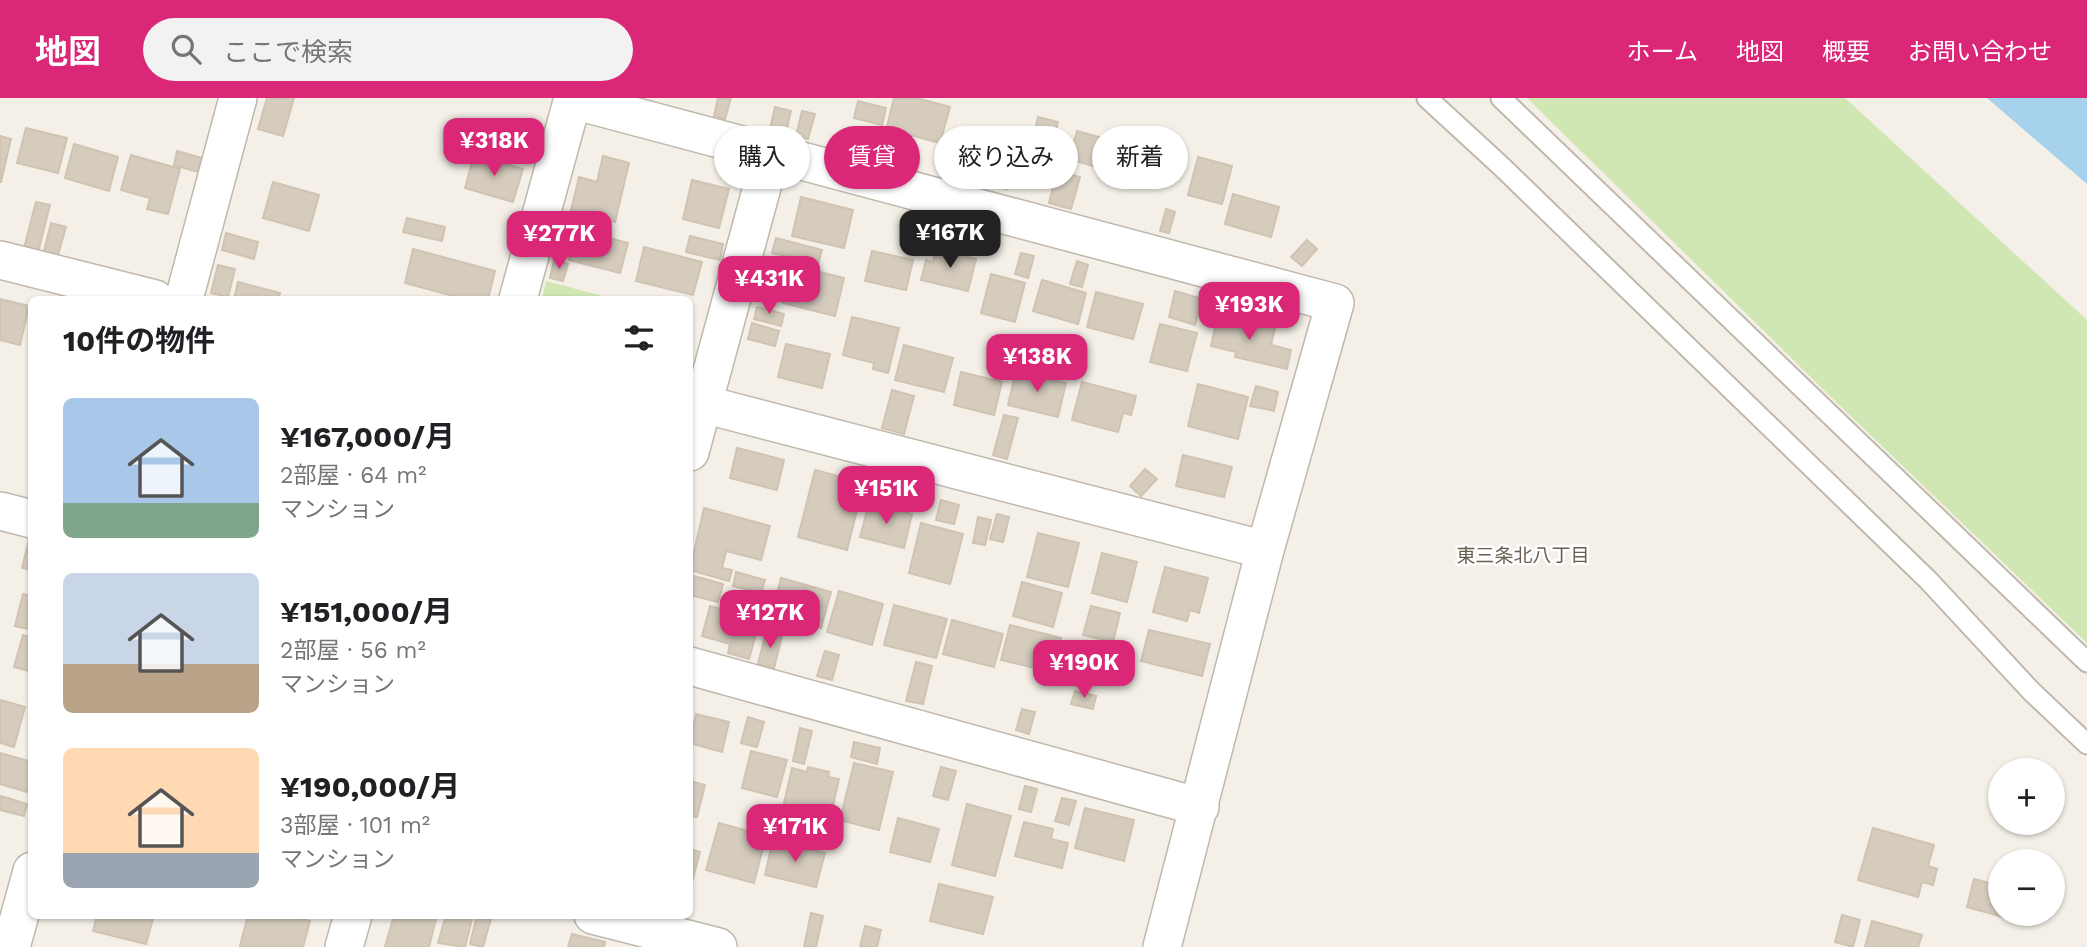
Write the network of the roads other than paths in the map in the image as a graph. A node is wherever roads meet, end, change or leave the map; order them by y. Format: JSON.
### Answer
{"nodes":[{"id":1,"x":239,"y":98,"type":"edge"},
{"id":2,"x":1427,"y":98,"type":"edge"},
{"id":3,"x":1501,"y":98,"type":"edge"},
{"id":4,"x":573,"y":99,"type":"edge"},
{"id":5,"x":714,"y":138,"type":"edge"},
{"id":6,"x":810,"y":164,"type":"edge"},
{"id":7,"x":761,"y":189,"type":"edge"},
{"id":8,"x":0,"y":260,"type":"edge"},
{"id":9,"x":143,"y":296,"type":"edge"},
{"id":10,"x":185,"y":296,"type":"edge"},
{"id":11,"x":519,"y":296,"type":"edge"},
{"id":12,"x":703,"y":404,"type":"junction"},
{"id":13,"x":693,"y":441,"type":"edge"},
{"id":14,"x":0,"y":511,"type":"edge"},
{"id":15,"x":28,"y":518,"type":"edge"},
{"id":16,"x":1265,"y":550,"type":"junction"},
{"id":17,"x":2087,"y":662,"type":"edge"},
{"id":18,"x":693,"y":667,"type":"edge"},
{"id":19,"x":2087,"y":744,"type":"edge"},
{"id":20,"x":1200,"y":807,"type":"junction"},
{"id":21,"x":28,"y":885,"type":"edge"},
{"id":22,"x":352,"y":919,"type":"edge"},
{"id":23,"x":609,"y":919,"type":"edge"},
{"id":24,"x":11,"y":947,"type":"edge"},
{"id":25,"x":344,"y":947,"type":"edge"},
{"id":26,"x":718,"y":947,"type":"edge"},
{"id":27,"x":1163,"y":947,"type":"edge"}],
"edges":[{"from":1,"to":10,"type":"street"},
{"from":2,"to":19,"type":"lane"},
{"from":3,"to":17,"type":"lane"},
{"from":4,"to":5,"type":"street"},
{"from":4,"to":11,"type":"street"},
{"from":6,"to":16,"type":"street"},
{"from":7,"to":12,"type":"street"},
{"from":8,"to":9,"type":"street"},
{"from":12,"to":13,"type":"street"},
{"from":12,"to":16,"type":"street"},
{"from":14,"to":15,"type":"street"},
{"from":16,"to":20,"type":"street"},
{"from":18,"to":20,"type":"street"},
{"from":20,"to":27,"type":"street"},
{"from":21,"to":24,"type":"street"},
{"from":22,"to":25,"type":"street"},
{"from":23,"to":26,"type":"street"}]}
